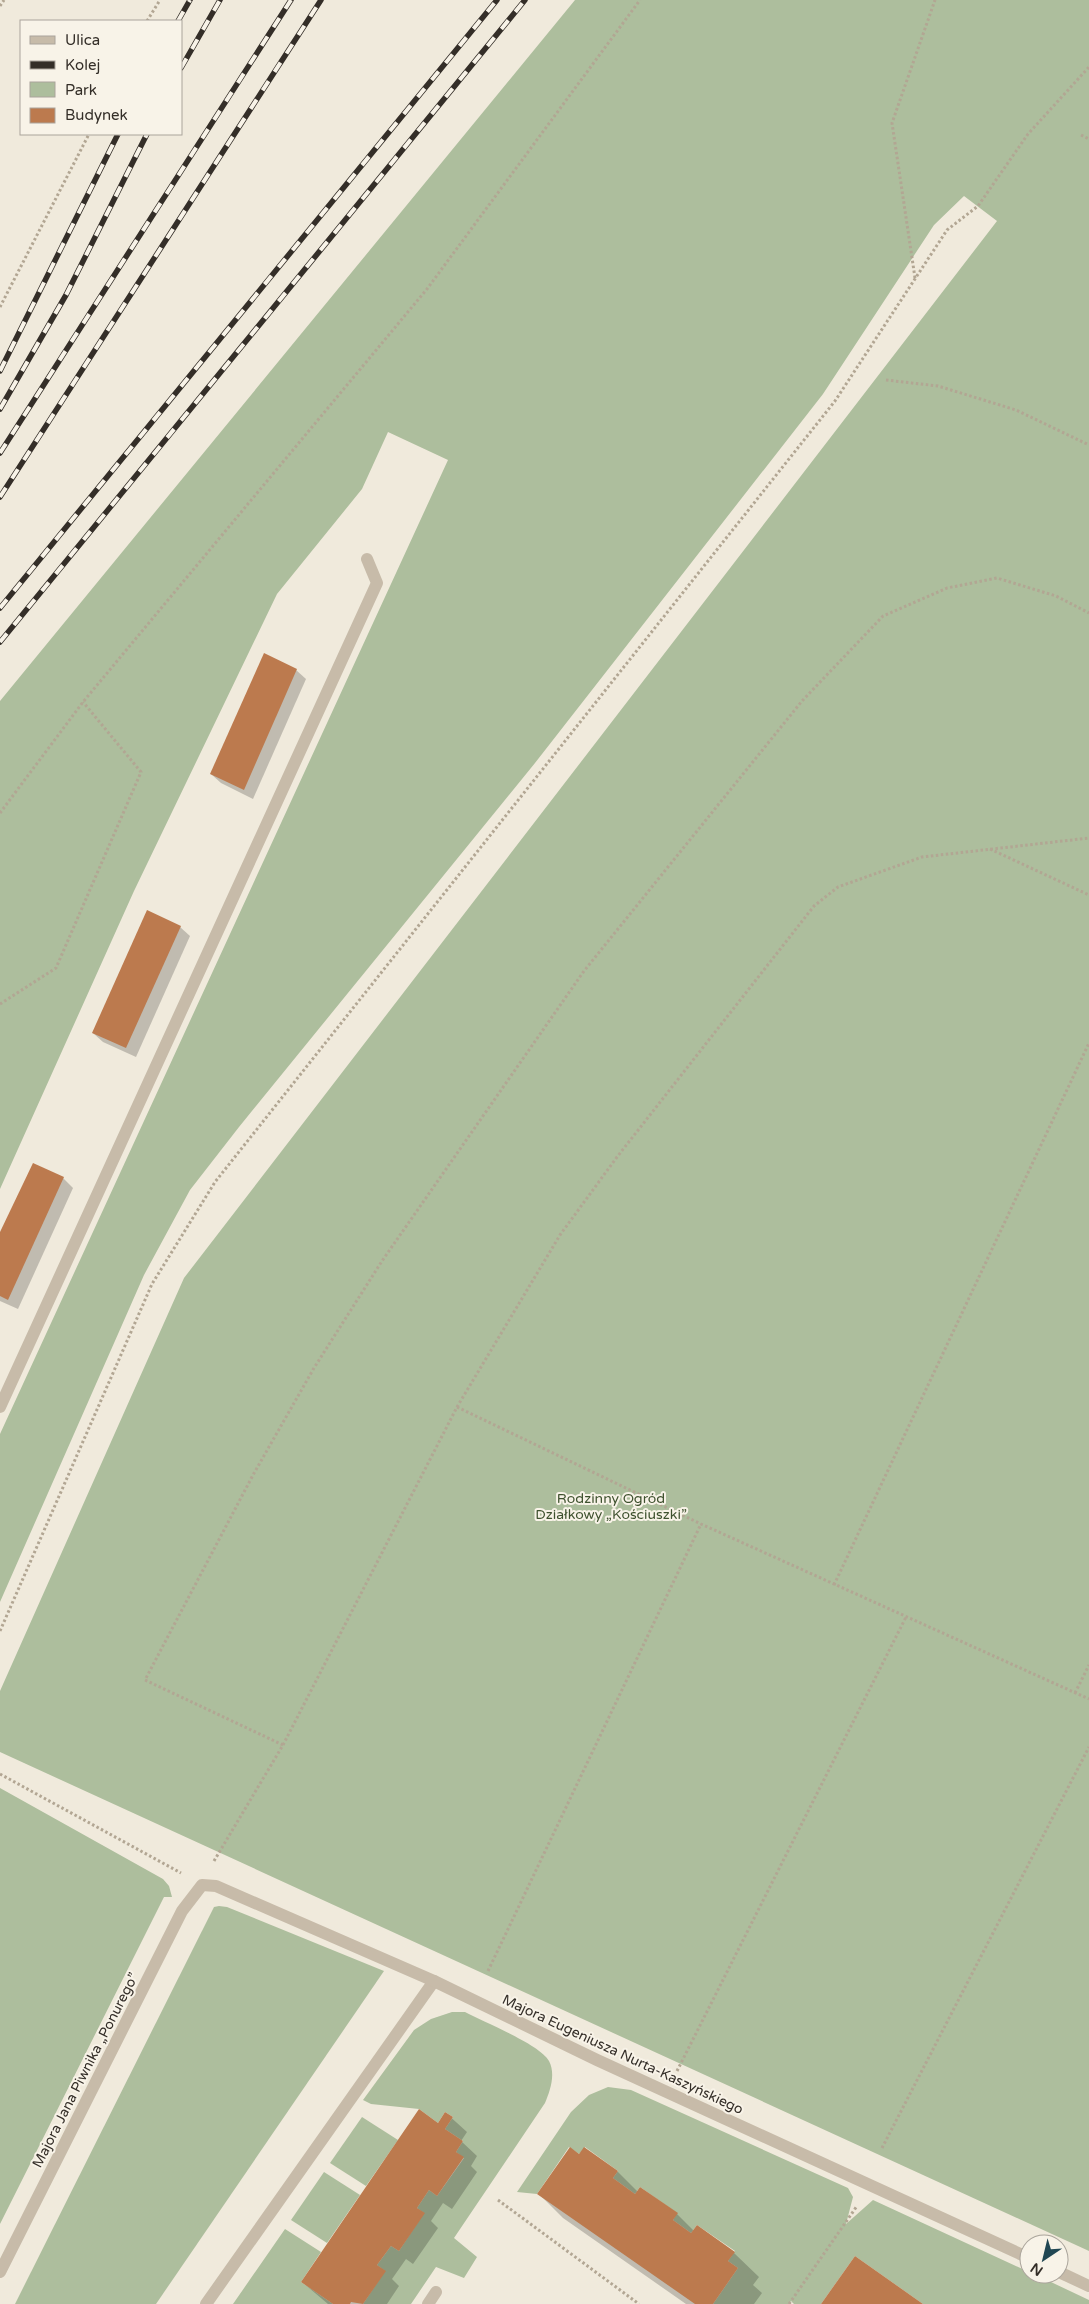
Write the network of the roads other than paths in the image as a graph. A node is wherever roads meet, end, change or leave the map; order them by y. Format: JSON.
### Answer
{"nodes":[{"id":1,"x":367,"y":559,"type":"dead end"},
{"id":2,"x":0,"y":1408,"type":"edge"},
{"id":3,"x":202,"y":1885,"type":"joint"},
{"id":4,"x":434,"y":1980,"type":"junction"},
{"id":5,"x":1019,"y":2253,"type":"edge"},
{"id":6,"x":0,"y":2272,"type":"edge"},
{"id":7,"x":1069,"y":2277,"type":"edge"},
{"id":8,"x":1089,"y":2286,"type":"edge"},
{"id":9,"x":436,"y":2292,"type":"dead end"},
{"id":10,"x":206,"y":2304,"type":"edge"},
{"id":11,"x":428,"y":2304,"type":"edge"}],
"edges":[{"from":1,"to":2,"type":"street"},
{"from":3,"to":4,"type":"street","name":"Majora Eugeniusza Nurta-Kaszyńskiego"},
{"from":3,"to":6,"type":"street","name":"Majora Jana Piwnika „Ponurego”"},
{"from":4,"to":5,"type":"street","name":"Majora Eugeniusza Nurta-Kaszyńskiego"},
{"from":4,"to":10,"type":"street"},
{"from":7,"to":8,"type":"street"},
{"from":9,"to":11,"type":"street"}]}
